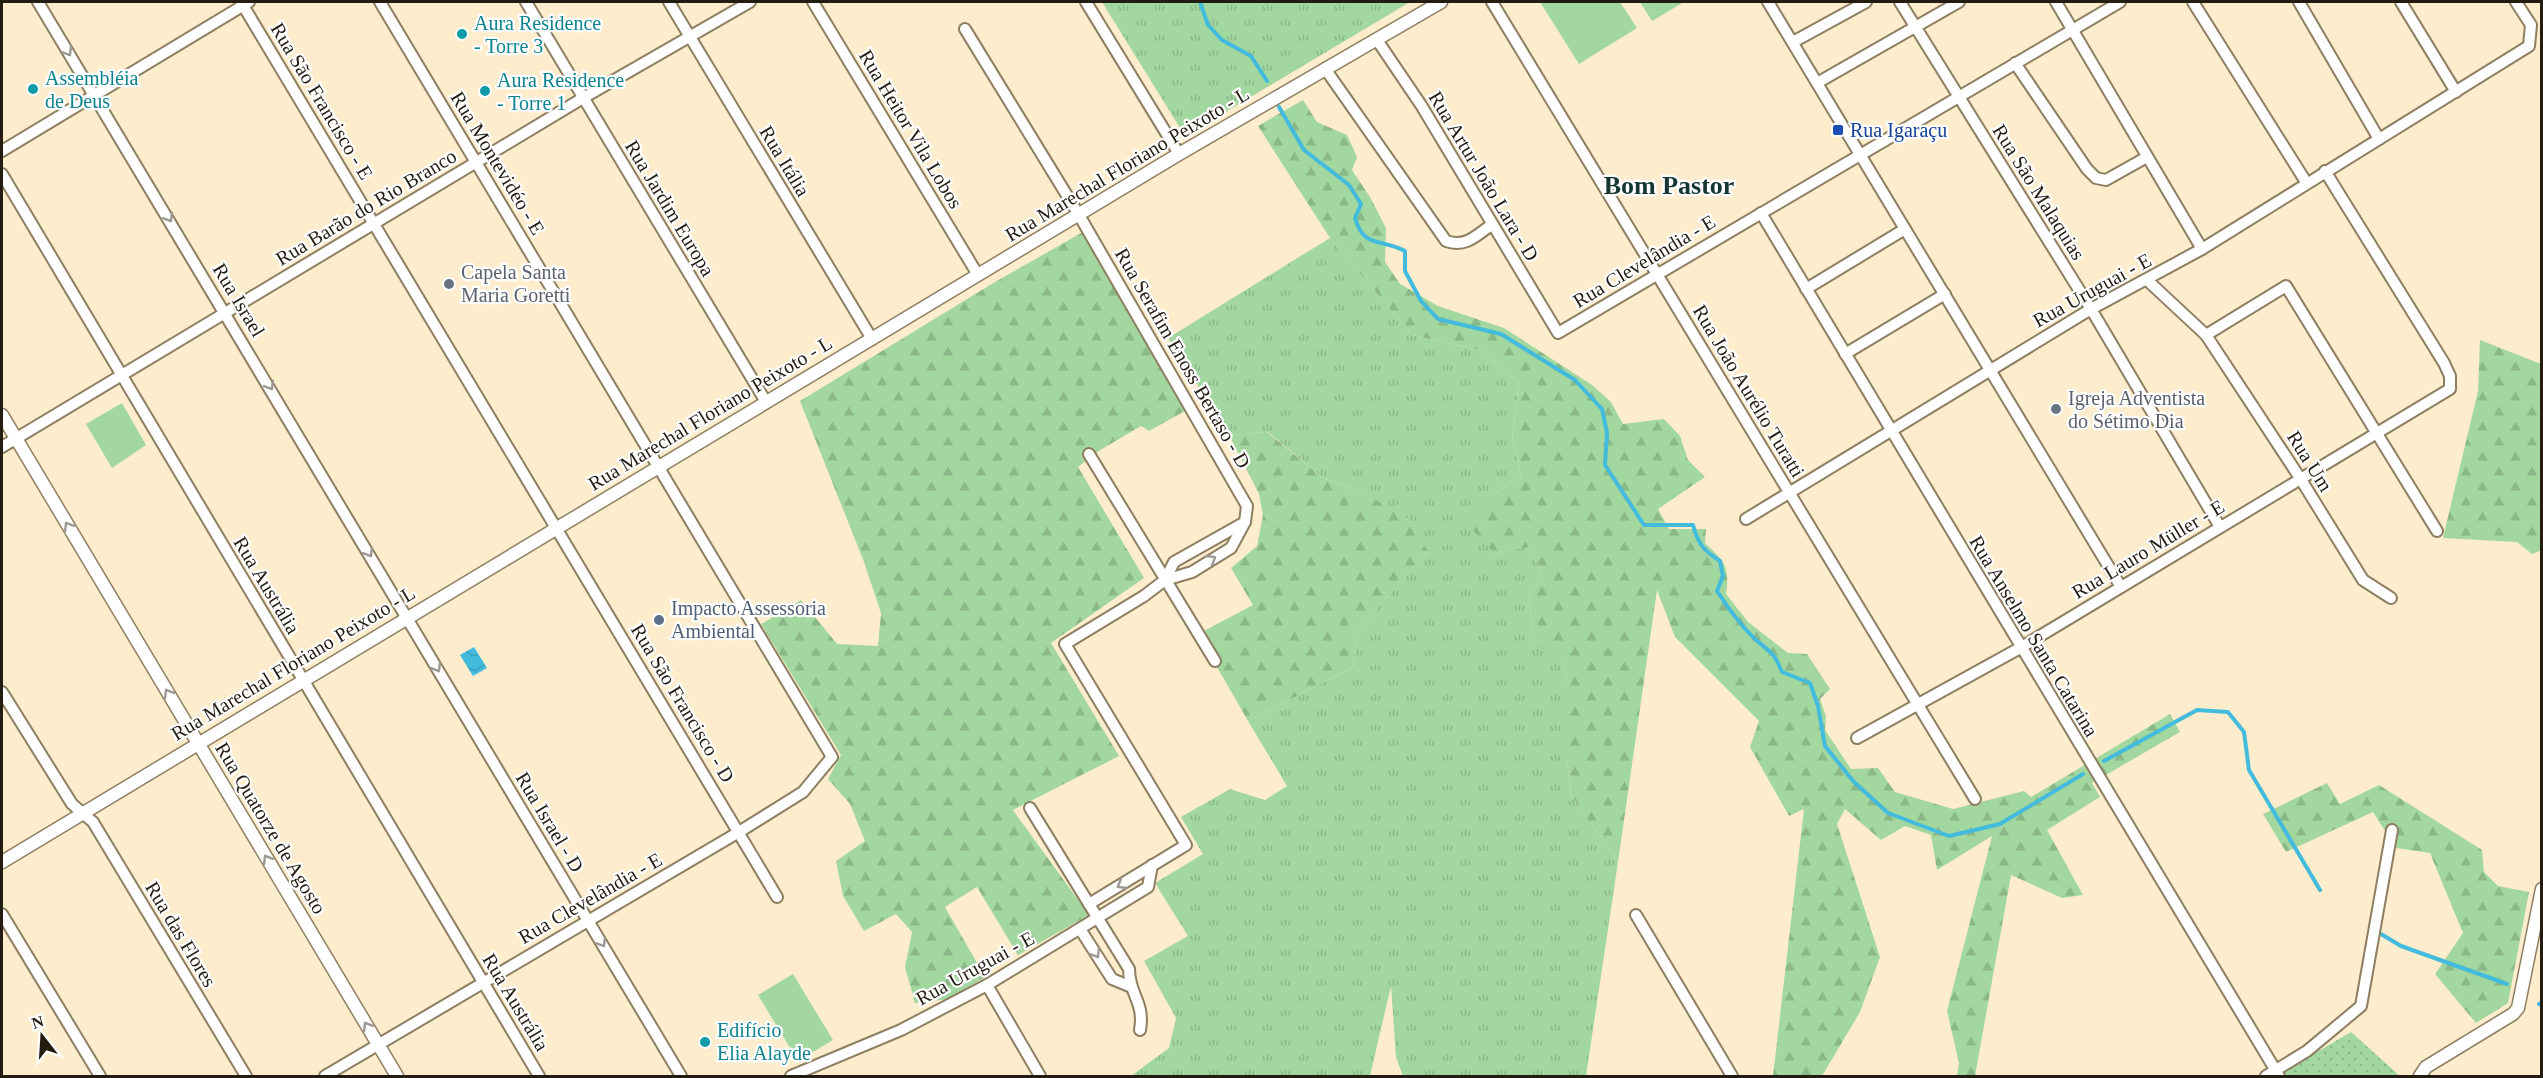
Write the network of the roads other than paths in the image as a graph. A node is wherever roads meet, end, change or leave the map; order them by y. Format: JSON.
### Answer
{"nodes":[{"id":1,"x":38,"y":2,"type":"edge"},
{"id":2,"x":380,"y":2,"type":"edge"},
{"id":3,"x":526,"y":2,"type":"edge"},
{"id":4,"x":669,"y":2,"type":"edge"},
{"id":5,"x":750,"y":2,"type":"edge"},
{"id":6,"x":813,"y":2,"type":"edge"},
{"id":7,"x":1086,"y":2,"type":"edge"},
{"id":8,"x":1441,"y":2,"type":"edge"},
{"id":9,"x":1492,"y":2,"type":"edge"},
{"id":10,"x":1768,"y":2,"type":"edge"},
{"id":11,"x":1866,"y":2,"type":"edge"},
{"id":12,"x":1900,"y":2,"type":"edge"},
{"id":13,"x":1959,"y":2,"type":"edge"},
{"id":14,"x":2056,"y":2,"type":"edge"},
{"id":15,"x":2120,"y":2,"type":"edge"},
{"id":16,"x":2193,"y":2,"type":"edge"},
{"id":17,"x":2299,"y":2,"type":"edge"},
{"id":18,"x":2401,"y":2,"type":"edge"},
{"id":19,"x":2516,"y":2,"type":"edge"},
{"id":20,"x":245,"y":3,"type":"edge"},
{"id":21,"x":1917,"y":28,"type":"junction"},
{"id":22,"x":965,"y":29,"type":"dead end"},
{"id":23,"x":2073,"y":30,"type":"junction"},
{"id":24,"x":690,"y":36,"type":"junction"},
{"id":25,"x":1377,"y":40,"type":"junction"},
{"id":26,"x":1793,"y":42,"type":"junction"},
{"id":27,"x":2015,"y":63,"type":"junction"},
{"id":28,"x":1326,"y":69,"type":"junction"},
{"id":29,"x":1817,"y":83,"type":"junction"},
{"id":30,"x":2456,"y":92,"type":"junction"},
{"id":31,"x":94,"y":95,"type":"junction"},
{"id":32,"x":1959,"y":97,"type":"junction"},
{"id":33,"x":584,"y":98,"type":"junction"},
{"id":34,"x":2379,"y":139,"type":"junction"},
{"id":35,"x":2,"y":151,"type":"edge"},
{"id":36,"x":1179,"y":154,"type":"junction"},
{"id":37,"x":1860,"y":154,"type":"junction"},
{"id":38,"x":2147,"y":157,"type":"junction"},
{"id":39,"x":476,"y":162,"type":"junction"},
{"id":40,"x":2325,"y":171,"type":"junction"},
{"id":41,"x":2,"y":174,"type":"edge"},
{"id":42,"x":2306,"y":182,"type":"junction"},
{"id":43,"x":1761,"y":213,"type":"junction"},
{"id":44,"x":1079,"y":215,"type":"junction"},
{"id":45,"x":374,"y":222,"type":"junction"},
{"id":46,"x":1491,"y":225,"type":"junction"},
{"id":47,"x":1905,"y":229,"type":"junction"},
{"id":48,"x":2202,"y":249,"type":"junction"},
{"id":49,"x":1657,"y":274,"type":"junction"},
{"id":50,"x":978,"y":275,"type":"junction"},
{"id":51,"x":2147,"y":280,"type":"junction"},
{"id":52,"x":1806,"y":289,"type":"junction"},
{"id":53,"x":1945,"y":294,"type":"junction"},
{"id":54,"x":2091,"y":309,"type":"junction"},
{"id":55,"x":226,"y":312,"type":"junction"},
{"id":56,"x":1558,"y":333,"type":"joint"},
{"id":57,"x":2206,"y":334,"type":"junction"},
{"id":58,"x":872,"y":339,"type":"junction"},
{"id":59,"x":1845,"y":354,"type":"junction"},
{"id":60,"x":1990,"y":369,"type":"junction"},
{"id":61,"x":121,"y":375,"type":"junction"},
{"id":62,"x":766,"y":402,"type":"junction"},
{"id":63,"x":2,"y":415,"type":"edge"},
{"id":64,"x":1891,"y":428,"type":"junction"},
{"id":65,"x":2378,"y":433,"type":"junction"},
{"id":66,"x":16,"y":438,"type":"junction"},
{"id":67,"x":2,"y":447,"type":"edge"},
{"id":68,"x":1089,"y":454,"type":"dead end"},
{"id":69,"x":659,"y":466,"type":"junction"},
{"id":70,"x":2300,"y":478,"type":"junction"},
{"id":71,"x":1789,"y":492,"type":"junction"},
{"id":72,"x":1746,"y":519,"type":"dead end"},
{"id":73,"x":1245,"y":522,"type":"junction"},
{"id":74,"x":557,"y":527,"type":"junction"},
{"id":75,"x":2220,"y":527,"type":"junction"},
{"id":76,"x":2437,"y":531,"type":"dead end"},
{"id":77,"x":1165,"y":580,"type":"junction"},
{"id":78,"x":2121,"y":587,"type":"junction"},
{"id":79,"x":2391,"y":598,"type":"dead end"},
{"id":80,"x":407,"y":618,"type":"junction"},
{"id":81,"x":2020,"y":648,"type":"junction"},
{"id":82,"x":1215,"y":662,"type":"dead end"},
{"id":83,"x":303,"y":680,"type":"junction"},
{"id":84,"x":2,"y":692,"type":"edge"},
{"id":85,"x":1918,"y":706,"type":"junction"},
{"id":86,"x":1857,"y":738,"type":"dead end"},
{"id":87,"x":198,"y":743,"type":"junction"},
{"id":88,"x":832,"y":757,"type":"joint"},
{"id":89,"x":1975,"y":799,"type":"dead end"},
{"id":90,"x":1030,"y":808,"type":"dead end"},
{"id":91,"x":82,"y":813,"type":"junction"},
{"id":92,"x":2391,"y":830,"type":"dead end"},
{"id":93,"x":739,"y":832,"type":"junction"},
{"id":94,"x":2,"y":862,"type":"edge"},
{"id":95,"x":1152,"y":865,"type":"junction"},
{"id":96,"x":2541,"y":889,"type":"edge"},
{"id":97,"x":777,"y":897,"type":"dead end"},
{"id":98,"x":1089,"y":904,"type":"junction"},
{"id":99,"x":2,"y":914,"type":"edge"},
{"id":100,"x":1636,"y":915,"type":"dead end"},
{"id":101,"x":1097,"y":918,"type":"junction"},
{"id":102,"x":588,"y":920,"type":"junction"},
{"id":103,"x":1080,"y":928,"type":"junction"},
{"id":104,"x":1129,"y":969,"type":"junction"},
{"id":105,"x":1112,"y":979,"type":"junction"},
{"id":106,"x":483,"y":982,"type":"junction"},
{"id":107,"x":987,"y":985,"type":"junction"},
{"id":108,"x":1129,"y":986,"type":"junction"},
{"id":109,"x":1140,"y":1030,"type":"dead end"},
{"id":110,"x":378,"y":1045,"type":"junction"},
{"id":111,"x":2273,"y":1075,"type":"edge"},
{"id":112,"x":100,"y":1077,"type":"edge"},
{"id":113,"x":246,"y":1077,"type":"edge"},
{"id":114,"x":325,"y":1077,"type":"edge"},
{"id":115,"x":397,"y":1077,"type":"edge"},
{"id":116,"x":539,"y":1077,"type":"edge"},
{"id":117,"x":681,"y":1077,"type":"edge"},
{"id":118,"x":792,"y":1077,"type":"edge"},
{"id":119,"x":1040,"y":1077,"type":"edge"},
{"id":120,"x":1732,"y":1077,"type":"edge"},
{"id":121,"x":2420,"y":1077,"type":"edge"}],
"edges":[{"from":1,"to":31,"type":"street","name":"Rua Israel","one_way":true},
{"from":2,"to":39,"type":"street","name":"Rua Montevidéo - E"},
{"from":3,"to":33,"type":"street","name":"Rua Jardim Europa"},
{"from":4,"to":24,"type":"street","name":"Rua Itália"},
{"from":5,"to":24,"type":"street","name":"Rua Barão do Rio Branco"},
{"from":6,"to":50,"type":"street","name":"Rua Heitor Vila Lobos"},
{"from":7,"to":36,"type":"street"},
{"from":8,"to":25,"type":"street","name":"Rua Marechal Floriano Peixoto - L"},
{"from":9,"to":49,"type":"street","name":"Rua João Aurélio Turatti"},
{"from":10,"to":26,"type":"street"},
{"from":11,"to":26,"type":"street"},
{"from":12,"to":21,"type":"street","name":"Rua São Malaquias"},
{"from":13,"to":21,"type":"street"},
{"from":14,"to":23,"type":"street"},
{"from":15,"to":23,"type":"street","name":"Rua Clevelândia - E"},
{"from":16,"to":42,"type":"street"},
{"from":17,"to":34,"type":"street"},
{"from":18,"to":30,"type":"street"},
{"from":19,"to":30,"type":"street","name":"Rua Uruguai - E"},
{"from":20,"to":31,"type":"street"},
{"from":20,"to":45,"type":"street","name":"Rua São Francisco - E"},
{"from":21,"to":29,"type":"street"},
{"from":21,"to":32,"type":"street","name":"Rua São Malaquias"},
{"from":22,"to":44,"type":"street","name":"Rua Serafim Enoss Bertaso - D"},
{"from":23,"to":27,"type":"street","name":"Rua Clevelândia - E"},
{"from":23,"to":38,"type":"street"},
{"from":24,"to":33,"type":"street","name":"Rua Barão do Rio Branco"},
{"from":24,"to":58,"type":"street","name":"Rua Itália"},
{"from":25,"to":28,"type":"street","name":"Rua Marechal Floriano Peixoto - L"},
{"from":25,"to":46,"type":"street","name":"Rua Artur João Lara - D"},
{"from":26,"to":29,"type":"street"},
{"from":27,"to":32,"type":"street","name":"Rua Clevelândia - E"},
{"from":27,"to":38,"type":"street"},
{"from":28,"to":36,"type":"street","name":"Rua Marechal Floriano Peixoto - L"},
{"from":28,"to":46,"type":"street"},
{"from":29,"to":37,"type":"street"},
{"from":30,"to":34,"type":"street","name":"Rua Uruguai - E"},
{"from":31,"to":35,"type":"street"},
{"from":31,"to":55,"type":"street","name":"Rua Israel","one_way":true},
{"from":32,"to":37,"type":"street","name":"Rua Clevelândia - E"},
{"from":32,"to":54,"type":"street","name":"Rua São Malaquias"},
{"from":33,"to":39,"type":"street","name":"Rua Barão do Rio Branco"},
{"from":33,"to":62,"type":"street","name":"Rua Jardim Europa"},
{"from":34,"to":40,"type":"street","name":"Rua Uruguai - E"},
{"from":36,"to":44,"type":"street","name":"Rua Marechal Floriano Peixoto - L"},
{"from":37,"to":43,"type":"street","name":"Rua Clevelândia - E"},
{"from":37,"to":47,"type":"street"},
{"from":38,"to":48,"type":"street"},
{"from":39,"to":45,"type":"street","name":"Rua Barão do Rio Branco"},
{"from":39,"to":69,"type":"street","name":"Rua Montevidéo - E"},
{"from":40,"to":42,"type":"street","name":"Rua Uruguai - E"},
{"from":40,"to":65,"type":"street","name":"Rua Lauro Müller - E"},
{"from":41,"to":61,"type":"street","name":"Rua Austrália"},
{"from":42,"to":48,"type":"street","name":"Rua Uruguai - E"},
{"from":43,"to":49,"type":"street","name":"Rua Clevelândia - E"},
{"from":43,"to":52,"type":"street","name":"Rua Anselmo Santa Catarina"},
{"from":44,"to":50,"type":"street","name":"Rua Marechal Floriano Peixoto - L"},
{"from":44,"to":73,"type":"street","name":"Rua Serafim Enoss Bertaso - D"},
{"from":45,"to":55,"type":"street","name":"Rua Barão do Rio Branco"},
{"from":45,"to":74,"type":"street","name":"Rua São Francisco - E"},
{"from":46,"to":56,"type":"street","name":"Rua Artur João Lara - D"},
{"from":47,"to":52,"type":"street"},
{"from":47,"to":53,"type":"street"},
{"from":48,"to":51,"type":"street","name":"Rua Uruguai - E"},
{"from":49,"to":56,"type":"street","name":"Rua Clevelândia - E"},
{"from":49,"to":71,"type":"street","name":"Rua João Aurélio Turatti"},
{"from":50,"to":58,"type":"street","name":"Rua Marechal Floriano Peixoto - L"},
{"from":51,"to":54,"type":"street","name":"Rua Uruguai - E"},
{"from":51,"to":57,"type":"street","name":"Rua Um"},
{"from":52,"to":59,"type":"street","name":"Rua Anselmo Santa Catarina"},
{"from":53,"to":59,"type":"street"},
{"from":53,"to":60,"type":"street"},
{"from":54,"to":60,"type":"street","name":"Rua Uruguai - E"},
{"from":54,"to":75,"type":"street","name":"Rua São Malaquias"},
{"from":55,"to":61,"type":"street","name":"Rua Barão do Rio Branco"},
{"from":55,"to":80,"type":"street","name":"Rua Israel","one_way":true},
{"from":57,"to":65,"type":"street"},
{"from":57,"to":70,"type":"street","name":"Rua Um"},
{"from":58,"to":62,"type":"street","name":"Rua Marechal Floriano Peixoto - L"},
{"from":59,"to":64,"type":"street","name":"Rua Anselmo Santa Catarina"},
{"from":60,"to":64,"type":"street","name":"Rua Uruguai - E"},
{"from":60,"to":78,"type":"street"},
{"from":61,"to":66,"type":"street","name":"Rua Barão do Rio Branco"},
{"from":61,"to":83,"type":"street","name":"Rua Austrália"},
{"from":62,"to":69,"type":"street","name":"Rua Marechal Floriano Peixoto - L"},
{"from":63,"to":66,"type":"street","name":"Rua Quatorze de Agosto"},
{"from":64,"to":71,"type":"street","name":"Rua Uruguai - E"},
{"from":64,"to":81,"type":"street","name":"Rua Anselmo Santa Catarina"},
{"from":65,"to":70,"type":"street","name":"Rua Lauro Müller - E"},
{"from":65,"to":76,"type":"street"},
{"from":66,"to":67,"type":"street","name":"Rua Barão do Rio Branco"},
{"from":87,"to":66,"type":"street","name":"Rua Quatorze de Agosto","one_way":true},
{"from":68,"to":77,"type":"street"},
{"from":69,"to":74,"type":"street","name":"Rua Marechal Floriano Peixoto - L"},
{"from":69,"to":88,"type":"street","name":"Rua Montevidéo - E"},
{"from":70,"to":75,"type":"street","name":"Rua Lauro Müller - E"},
{"from":70,"to":79,"type":"street","name":"Rua Um"},
{"from":71,"to":72,"type":"street","name":"Rua Uruguai - E"},
{"from":71,"to":85,"type":"street","name":"Rua João Aurélio Turatti"},
{"from":73,"to":77,"type":"street"},
{"from":77,"to":73,"type":"street","one_way":true},
{"from":74,"to":80,"type":"street","name":"Rua Marechal Floriano Peixoto - L"},
{"from":74,"to":93,"type":"street","name":"Rua São Francisco - D"},
{"from":75,"to":78,"type":"street","name":"Rua Lauro Müller - E"},
{"from":77,"to":82,"type":"street"},
{"from":77,"to":95,"type":"street"},
{"from":78,"to":81,"type":"street","name":"Rua Lauro Müller - E"},
{"from":80,"to":83,"type":"street","name":"Rua Marechal Floriano Peixoto - L"},
{"from":80,"to":102,"type":"street","name":"Rua Israel - D","one_way":true},
{"from":81,"to":85,"type":"street","name":"Rua Lauro Müller - E"},
{"from":81,"to":111,"type":"street","name":"Rua Anselmo Santa Catarina"},
{"from":83,"to":87,"type":"street","name":"Rua Marechal Floriano Peixoto - L"},
{"from":83,"to":106,"type":"street","name":"Rua Austrália"},
{"from":84,"to":91,"type":"street","name":"Rua das Flores"},
{"from":85,"to":86,"type":"street","name":"Rua Lauro Müller - E"},
{"from":85,"to":89,"type":"street","name":"Rua João Aurélio Turatti"},
{"from":87,"to":91,"type":"street","name":"Rua Marechal Floriano Peixoto - L"},
{"from":110,"to":87,"type":"street","name":"Rua Quatorze de Agosto","one_way":true},
{"from":88,"to":93,"type":"street","name":"Rua Clevelândia - E"},
{"from":90,"to":98,"type":"street"},
{"from":91,"to":94,"type":"street","name":"Rua Marechal Floriano Peixoto - L"},
{"from":91,"to":113,"type":"street","name":"Rua das Flores"},
{"from":92,"to":111,"type":"street"},
{"from":93,"to":97,"type":"street","name":"Rua São Francisco - D"},
{"from":93,"to":102,"type":"street","name":"Rua Clevelândia - E"},
{"from":95,"to":98,"type":"street","one_way":true},
{"from":95,"to":101,"type":"street","name":"Rua Uruguai - E"},
{"from":96,"to":121,"type":"street"},
{"from":98,"to":101,"type":"street"},
{"from":99,"to":112,"type":"street"},
{"from":100,"to":120,"type":"street"},
{"from":101,"to":103,"type":"street","name":"Rua Uruguai - E"},
{"from":101,"to":104,"type":"street"},
{"from":102,"to":106,"type":"street","name":"Rua Clevelândia - E"},
{"from":102,"to":117,"type":"street","name":"Rua Israel - D","one_way":true},
{"from":103,"to":105,"type":"street","one_way":true},
{"from":103,"to":107,"type":"street","name":"Rua Uruguai - E"},
{"from":104,"to":105,"type":"street"},
{"from":104,"to":108,"type":"street"},
{"from":105,"to":108,"type":"street"},
{"from":106,"to":110,"type":"street","name":"Rua Clevelândia - E"},
{"from":106,"to":116,"type":"street","name":"Rua Austrália"},
{"from":107,"to":118,"type":"street","name":"Rua Uruguai - E"},
{"from":107,"to":119,"type":"street"},
{"from":108,"to":109,"type":"street"},
{"from":110,"to":114,"type":"street","name":"Rua Clevelândia - E"},
{"from":110,"to":115,"type":"street","name":"Rua Quatorze de Agosto"}]}
